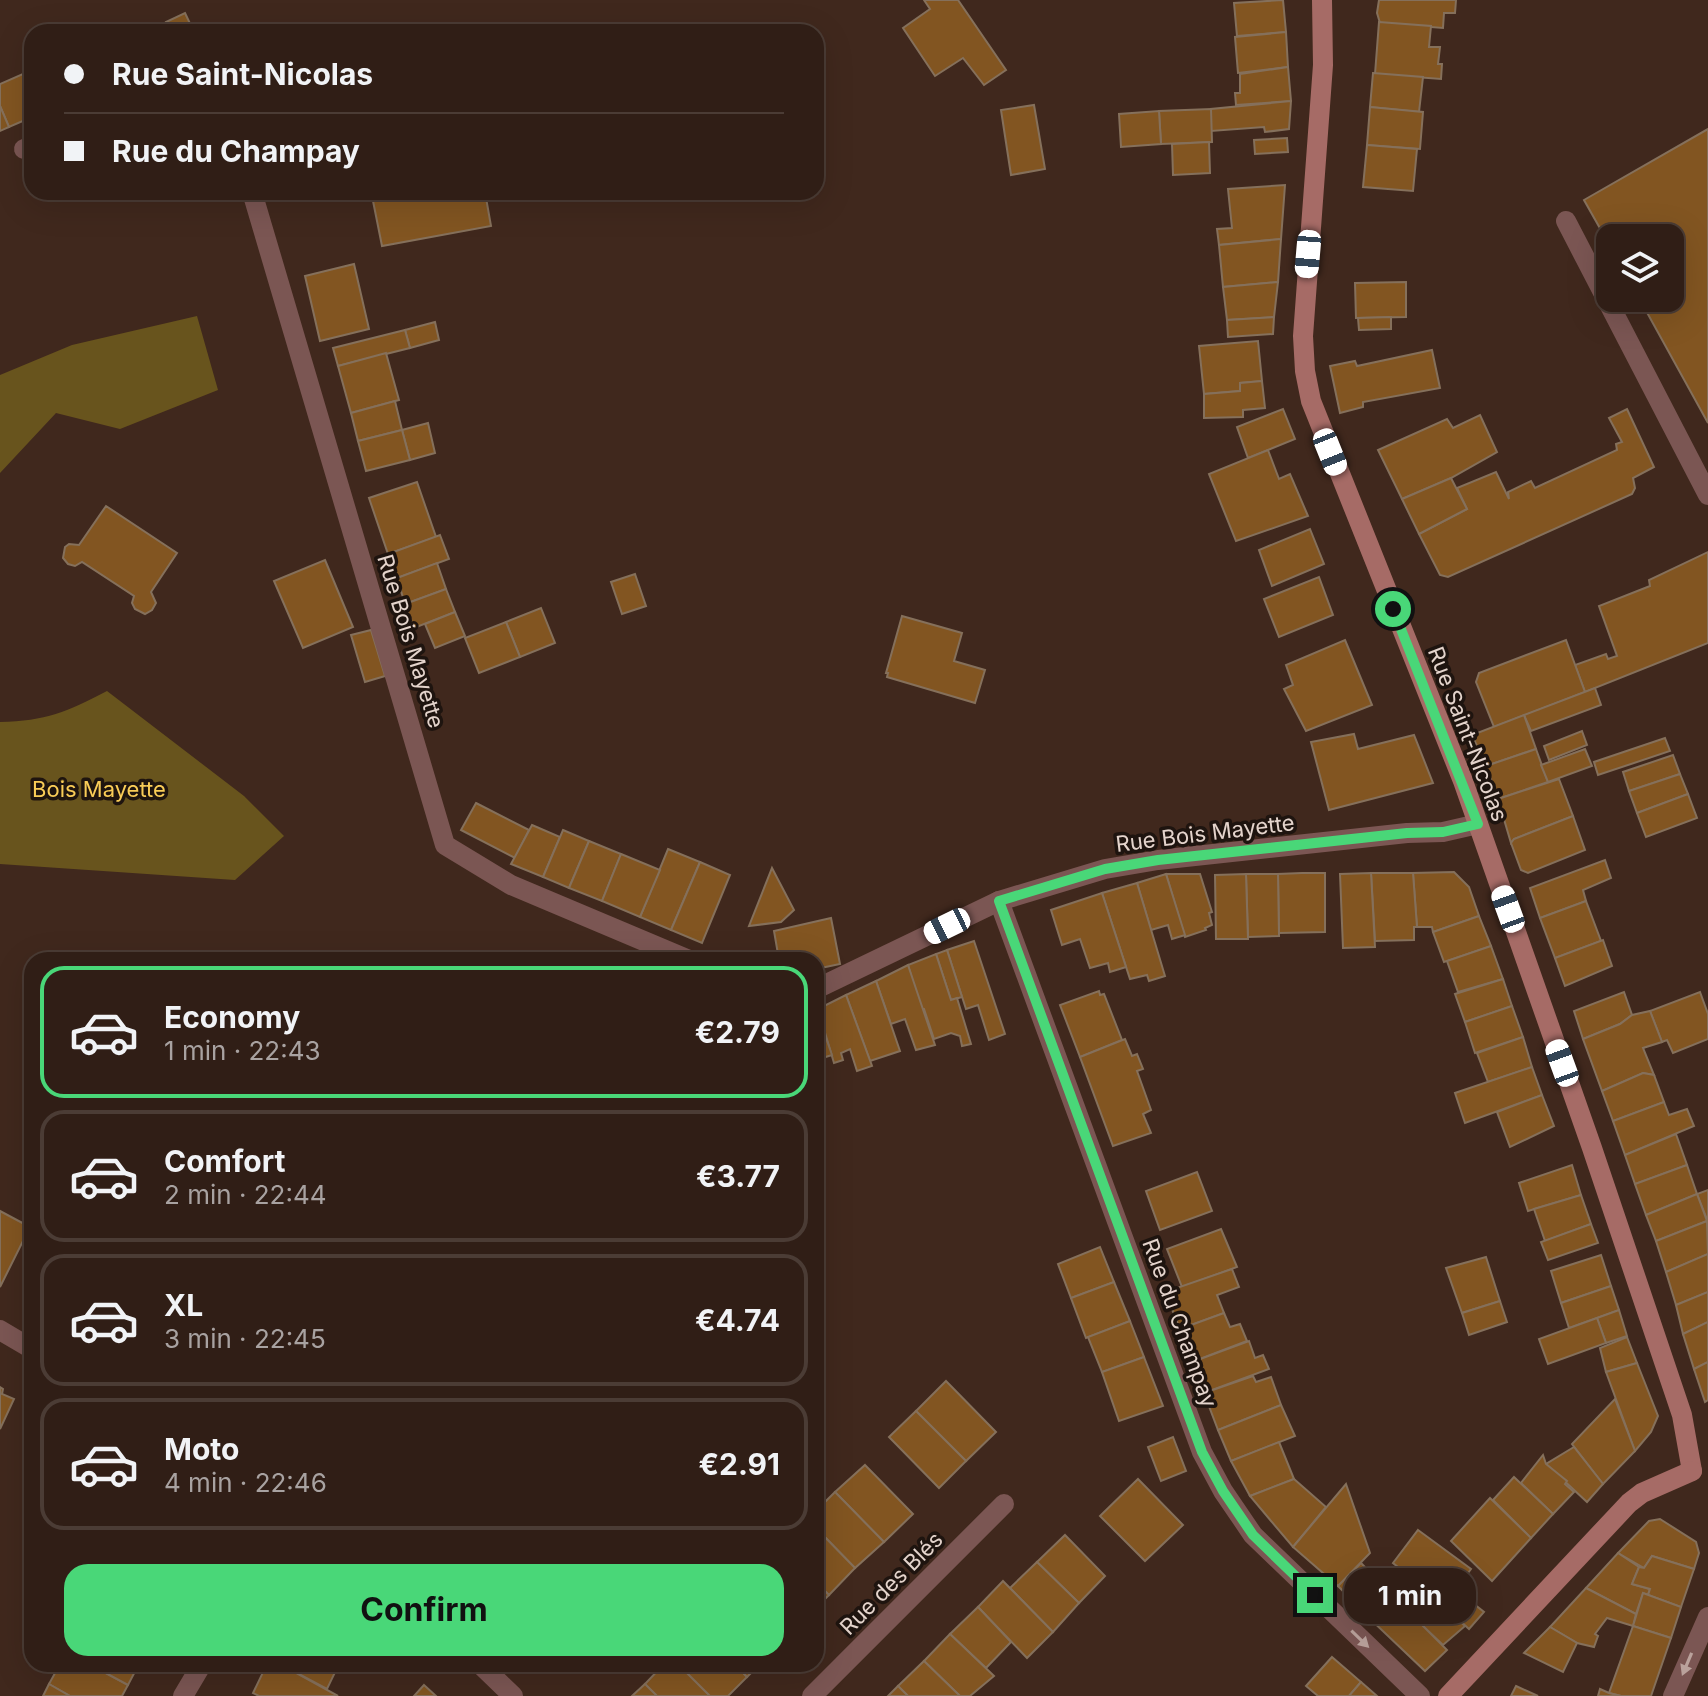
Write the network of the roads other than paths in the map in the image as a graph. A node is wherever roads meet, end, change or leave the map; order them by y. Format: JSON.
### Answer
{"nodes":[{"id":1,"x":1322,"y":0,"type":"edge"},
{"id":2,"x":254,"y":200,"type":"edge"},
{"id":3,"x":1566,"y":221,"type":"dead end"},
{"id":4,"x":1708,"y":495,"type":"edge"},
{"id":5,"x":1478,"y":824,"type":"junction"},
{"id":6,"x":999,"y":901,"type":"junction"},
{"id":7,"x":670,"y":952,"type":"edge"},
{"id":8,"x":824,"y":985,"type":"edge"},
{"id":9,"x":0,"y":1330,"type":"edge"},
{"id":10,"x":24,"y":1344,"type":"edge"},
{"id":11,"x":1700,"y":1476,"type":"edge"},
{"id":12,"x":1004,"y":1504,"type":"dead end"},
{"id":13,"x":1708,"y":1617,"type":"edge"},
{"id":14,"x":197,"y":1672,"type":"edge"},
{"id":15,"x":488,"y":1672,"type":"edge"},
{"id":16,"x":183,"y":1696,"type":"edge"},
{"id":17,"x":513,"y":1696,"type":"edge"},
{"id":18,"x":812,"y":1696,"type":"edge"},
{"id":19,"x":1420,"y":1696,"type":"edge"},
{"id":20,"x":1448,"y":1696,"type":"edge"},
{"id":21,"x":1673,"y":1696,"type":"edge"}],
"edges":[{"from":1,"to":5,"type":"street","name":"Rue Saint-Nicolas"},
{"from":2,"to":7,"type":"street","name":"Rue Bois Mayette"},
{"from":3,"to":4,"type":"street"},
{"from":5,"to":6,"type":"street","name":"Rue Bois Mayette"},
{"from":5,"to":11,"type":"street","name":"Rue Saint-Nicolas"},
{"from":6,"to":8,"type":"street","name":"Rue Bois Mayette"},
{"from":6,"to":19,"type":"street","name":"Rue du Champay","one_way":true},
{"from":9,"to":10,"type":"street"},
{"from":11,"to":20,"type":"street"},
{"from":12,"to":18,"type":"street","name":"Rue des Blés"},
{"from":13,"to":21,"type":"street","one_way":true},
{"from":14,"to":16,"type":"street"},
{"from":15,"to":17,"type":"street"}]}
